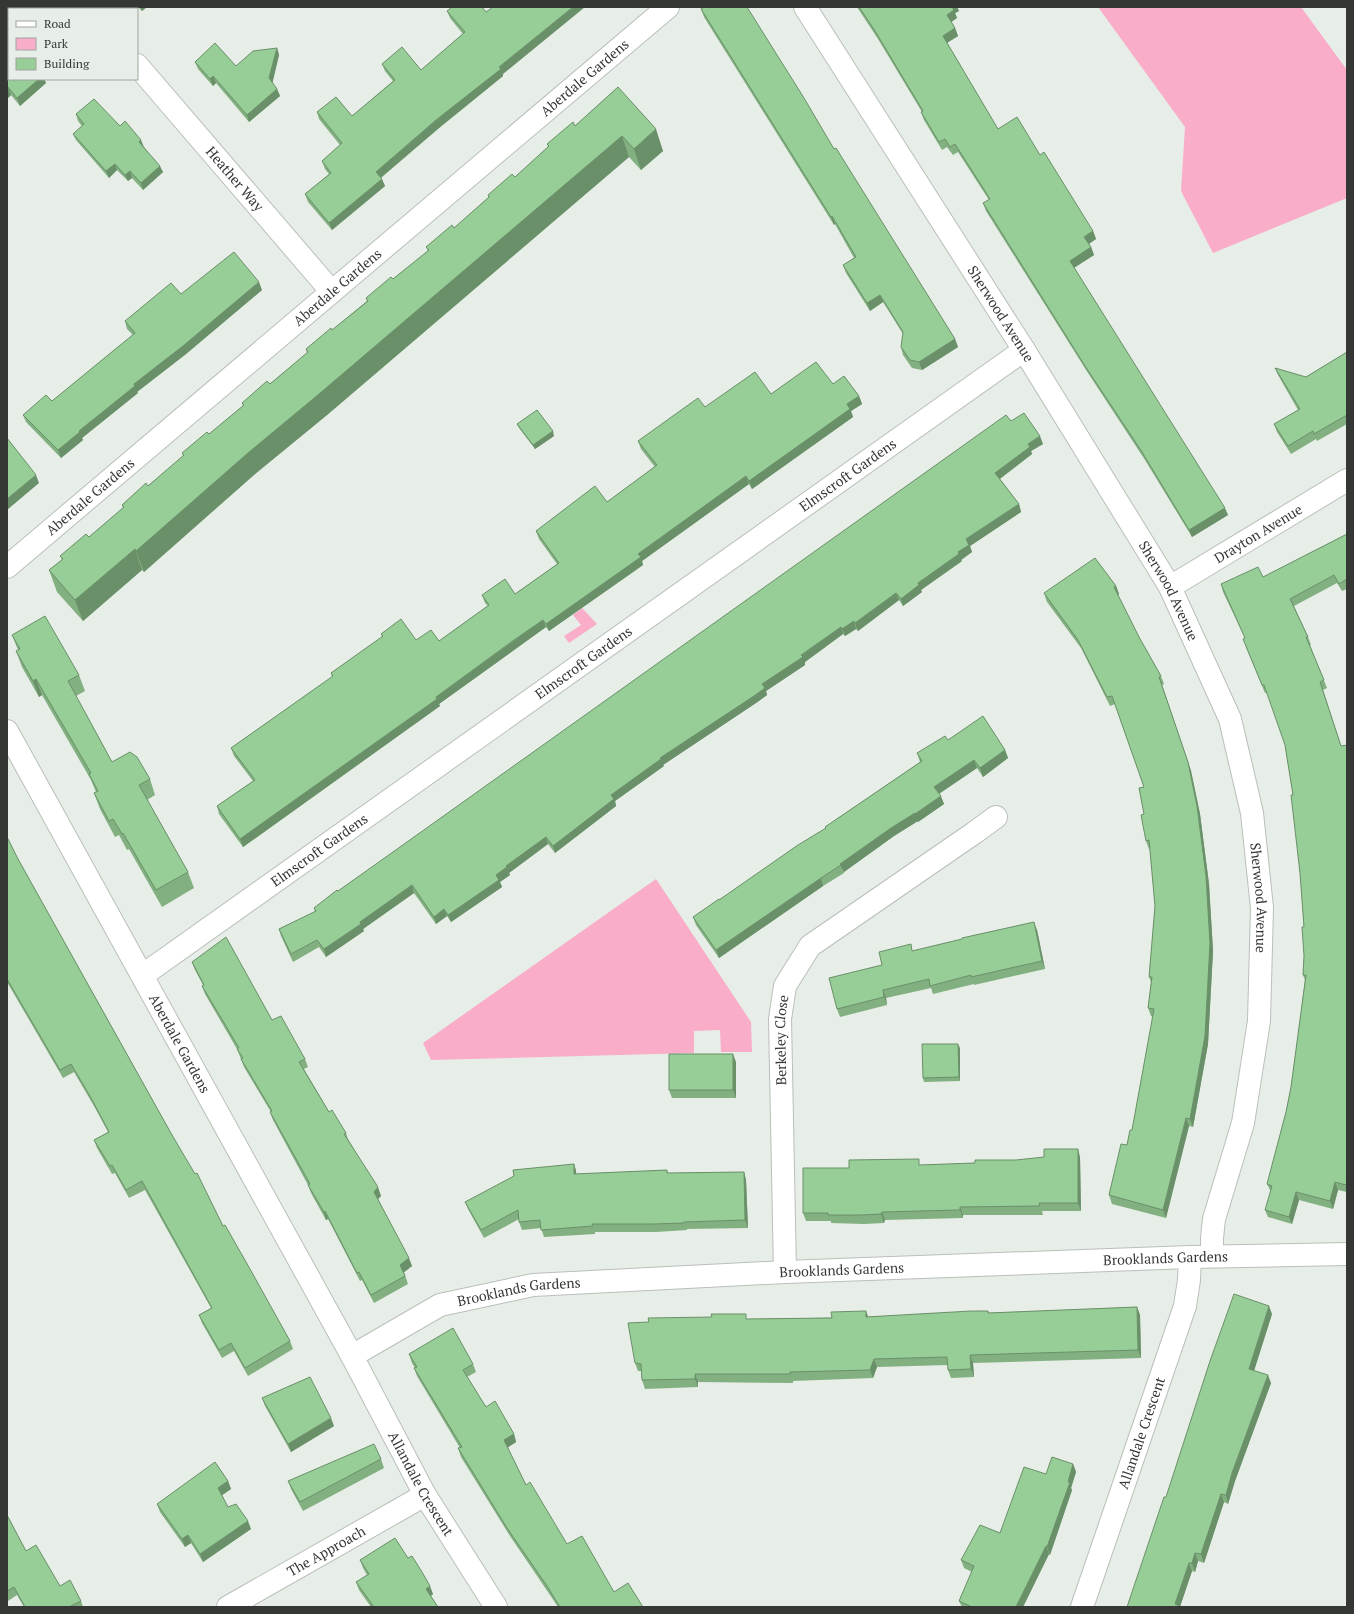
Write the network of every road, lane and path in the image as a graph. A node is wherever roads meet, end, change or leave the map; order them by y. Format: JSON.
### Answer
{"nodes":[{"id":1,"x":668,"y":7,"type":"edge"},
{"id":2,"x":805,"y":7,"type":"edge"},
{"id":3,"x":138,"y":66,"type":"edge"},
{"id":4,"x":332,"y":292,"type":"junction"},
{"id":5,"x":1024,"y":350,"type":"junction"},
{"id":6,"x":1347,"y":480,"type":"edge"},
{"id":7,"x":7,"y":567,"type":"edge"},
{"id":8,"x":1170,"y":587,"type":"junction"},
{"id":9,"x":7,"y":731,"type":"edge"},
{"id":10,"x":996,"y":817,"type":"dead end"},
{"id":11,"x":143,"y":975,"type":"junction"},
{"id":12,"x":1347,"y":1254,"type":"edge"},
{"id":13,"x":1212,"y":1256,"type":"junction"},
{"id":14,"x":1190,"y":1257,"type":"junction"},
{"id":15,"x":785,"y":1272,"type":"junction"},
{"id":16,"x":352,"y":1356,"type":"junction"},
{"id":17,"x":425,"y":1495,"type":"junction"},
{"id":18,"x":228,"y":1607,"type":"edge"},
{"id":19,"x":496,"y":1607,"type":"edge"},
{"id":20,"x":1082,"y":1607,"type":"edge"}],
"edges":[{"from":1,"to":4,"type":"street","name":"Aberdale Gardens"},
{"from":2,"to":5,"type":"street","name":"Sherwood Avenue"},
{"from":3,"to":4,"type":"street","name":"Heather Way"},
{"from":4,"to":7,"type":"street","name":"Aberdale Gardens"},
{"from":5,"to":8,"type":"street","name":"Sherwood Avenue"},
{"from":5,"to":11,"type":"street","name":"Elmscroft Gardens"},
{"from":6,"to":8,"type":"street","name":"Drayton Avenue"},
{"from":8,"to":13,"type":"street","name":"Sherwood Avenue"},
{"from":9,"to":11,"type":"street","name":"Aberdale Gardens"},
{"from":10,"to":15,"type":"street","name":"Berkeley Close"},
{"from":11,"to":16,"type":"street","name":"Aberdale Gardens"},
{"from":12,"to":13,"type":"street","name":"Brooklands Gardens"},
{"from":13,"to":14,"type":"street","name":"Brooklands Gardens"},
{"from":14,"to":15,"type":"street","name":"Brooklands Gardens"},
{"from":14,"to":20,"type":"street","name":"Allandale Crescent"},
{"from":15,"to":16,"type":"street","name":"Brooklands Gardens"},
{"from":16,"to":17,"type":"street","name":"Allandale Crescent"},
{"from":17,"to":18,"type":"street","name":"The Approach"},
{"from":17,"to":19,"type":"street","name":"Allandale Crescent"}]}
